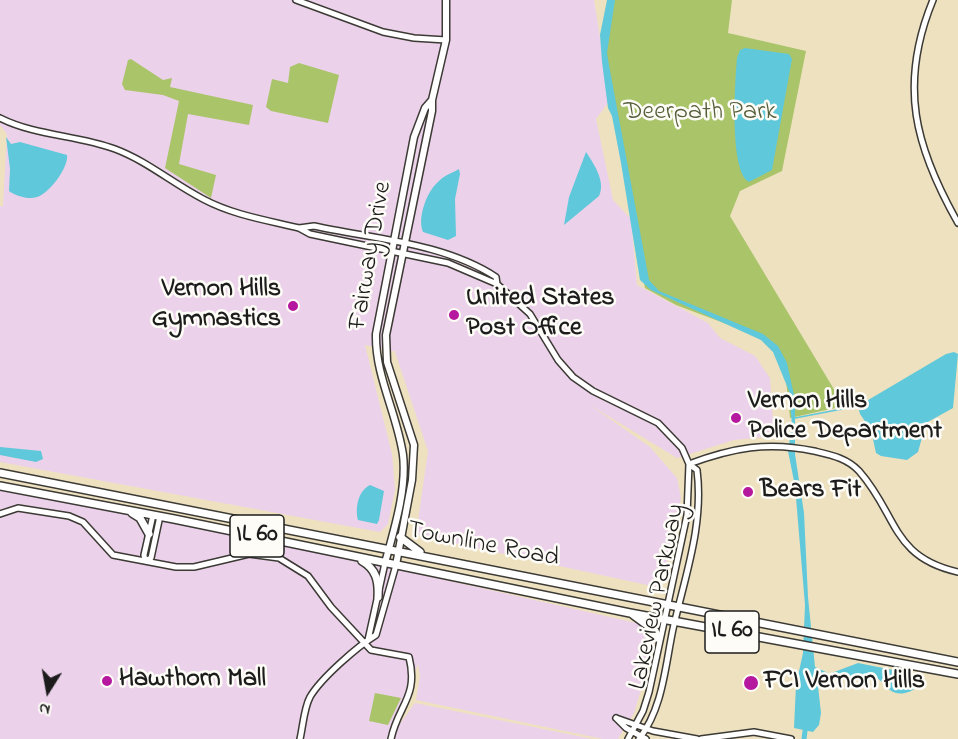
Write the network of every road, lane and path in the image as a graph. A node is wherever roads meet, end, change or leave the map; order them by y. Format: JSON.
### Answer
{"nodes":[{"id":1,"x":296,"y":0,"type":"edge"},
{"id":2,"x":446,"y":0,"type":"edge"},
{"id":3,"x":933,"y":0,"type":"edge"},
{"id":4,"x":446,"y":40,"type":"junction"},
{"id":5,"x":432,"y":100,"type":"junction"},
{"id":6,"x":0,"y":118,"type":"edge"},
{"id":7,"x":958,"y":224,"type":"edge"},
{"id":8,"x":299,"y":228,"type":"junction"},
{"id":9,"x":394,"y":243,"type":"junction"},
{"id":10,"x":403,"y":245,"type":"junction"},
{"id":11,"x":392,"y":251,"type":"junction"},
{"id":12,"x":401,"y":253,"type":"junction"},
{"id":13,"x":497,"y":284,"type":"junction"},
{"id":14,"x":689,"y":464,"type":"junction"},
{"id":15,"x":0,"y":473,"type":"edge"},
{"id":16,"x":0,"y":486,"type":"edge"},
{"id":17,"x":128,"y":510,"type":"junction"},
{"id":18,"x":0,"y":514,"type":"edge"},
{"id":19,"x":157,"y":515,"type":"junction"},
{"id":20,"x":149,"y":534,"type":"junction"},
{"id":21,"x":400,"y":537,"type":"junction"},
{"id":22,"x":389,"y":549,"type":"junction"},
{"id":23,"x":399,"y":551,"type":"junction"},
{"id":24,"x":354,"y":557,"type":"junction"},
{"id":25,"x":433,"y":558,"type":"junction"},
{"id":26,"x":146,"y":561,"type":"junction"},
{"id":27,"x":385,"y":563,"type":"junction"},
{"id":28,"x":396,"y":565,"type":"junction"},
{"id":29,"x":958,"y":572,"type":"edge"},
{"id":30,"x":378,"y":597,"type":"junction"},
{"id":31,"x":667,"y":605,"type":"junction"},
{"id":32,"x":679,"y":608,"type":"junction"},
{"id":33,"x":630,"y":613,"type":"junction"},
{"id":34,"x":662,"y":619,"type":"junction"},
{"id":35,"x":675,"y":621,"type":"junction"},
{"id":36,"x":658,"y":638,"type":"junction"},
{"id":37,"x":366,"y":641,"type":"junction"},
{"id":38,"x":958,"y":669,"type":"edge"},
{"id":39,"x":637,"y":723,"type":"junction"},
{"id":40,"x":647,"y":728,"type":"junction"},
{"id":41,"x":632,"y":732,"type":"junction"},
{"id":42,"x":642,"y":738,"type":"edge"},
{"id":43,"x":300,"y":739,"type":"edge"},
{"id":44,"x":390,"y":739,"type":"edge"},
{"id":45,"x":628,"y":739,"type":"edge"},
{"id":46,"x":699,"y":739,"type":"edge"},
{"id":47,"x":789,"y":739,"type":"edge"}],
"edges":[{"from":1,"to":4,"type":"street"},
{"from":2,"to":4,"type":"main road","name":"Fairway Drive"},
{"from":3,"to":7,"type":"street"},
{"from":4,"to":5,"type":"main road","name":"Fairway Drive"},
{"from":5,"to":9,"type":"main road","name":"Fairway Drive"},
{"from":5,"to":10,"type":"main road","name":"Fairway Drive"},
{"from":6,"to":8,"type":"street","name":"Lakeview Parkway"},
{"from":8,"to":9,"type":"street","name":"Lakeview Parkway"},
{"from":8,"to":11,"type":"street","name":"Lakeview Parkway"},
{"from":9,"to":10,"type":"street","name":"Lakeview Parkway"},
{"from":9,"to":11,"type":"main road","name":"Fairway Drive"},
{"from":10,"to":12,"type":"main road","name":"Fairway Drive"},
{"from":10,"to":13,"type":"street","name":"Lakeview Parkway"},
{"from":11,"to":12,"type":"street","name":"Lakeview Parkway"},
{"from":11,"to":22,"type":"main road","name":"Fairway Drive"},
{"from":12,"to":13,"type":"street","name":"Lakeview Parkway"},
{"from":12,"to":21,"type":"main road","name":"Fairway Drive"},
{"from":13,"to":14,"type":"street","name":"Lakeview Parkway"},
{"from":14,"to":29,"type":"street"},
{"from":14,"to":31,"type":"street","name":"Lakeview Parkway"},
{"from":14,"to":32,"type":"street","name":"Lakeview Parkway"},
{"from":15,"to":22,"type":"main road","name":"Townline Road","number":"IL 60"},
{"from":16,"to":17,"type":"main road","name":"Townline Road","number":"IL 60"},
{"from":17,"to":19,"type":"main road","name":"Townline Road","number":"IL 60"},
{"from":17,"to":20,"type":"main road"},
{"from":18,"to":26,"type":"street"},
{"from":19,"to":20,"type":"street"},
{"from":19,"to":24,"type":"main road","name":"Townline Road","number":"IL 60"},
{"from":19,"to":26,"type":"street"},
{"from":20,"to":26,"type":"street"},
{"from":21,"to":23,"type":"main road","name":"Fairway Drive"},
{"from":21,"to":25,"type":"main road"},
{"from":22,"to":23,"type":"main road","name":"Townline Road","number":"IL 60"},
{"from":22,"to":27,"type":"main road","name":"Fairway Drive"},
{"from":23,"to":25,"type":"main road","name":"Townline Road","number":"IL 60"},
{"from":23,"to":28,"type":"main road","name":"Fairway Drive"},
{"from":24,"to":27,"type":"main road","name":"Townline Road","number":"IL 60"},
{"from":24,"to":30,"type":"main road"},
{"from":25,"to":31,"type":"main road","name":"Townline Road","number":"IL 60"},
{"from":26,"to":37,"type":"street"},
{"from":27,"to":28,"type":"main road","name":"Townline Road","number":"IL 60"},
{"from":27,"to":30,"type":"street"},
{"from":28,"to":33,"type":"main road","name":"Townline Road","number":"IL 60"},
{"from":28,"to":37,"type":"street"},
{"from":30,"to":37,"type":"street"},
{"from":31,"to":32,"type":"main road","name":"Townline Road","number":"IL 60"},
{"from":31,"to":34,"type":"street","name":"Lakeview Parkway"},
{"from":32,"to":35,"type":"street","name":"Lakeview Parkway"},
{"from":32,"to":38,"type":"main road","name":"Townline Road","number":"IL 60"},
{"from":33,"to":34,"type":"main road","name":"Townline Road","number":"IL 60"},
{"from":33,"to":36,"type":"main road"},
{"from":34,"to":35,"type":"main road","name":"Townline Road","number":"IL 60"},
{"from":34,"to":36,"type":"street","name":"Lakeview Parkway"},
{"from":35,"to":38,"type":"main road","name":"Townline Road","number":"IL 60"},
{"from":35,"to":40,"type":"street","name":"Lakeview Parkway"},
{"from":36,"to":39,"type":"street","name":"Lakeview Parkway"},
{"from":37,"to":43,"type":"street"},
{"from":37,"to":44,"type":"street"},
{"from":39,"to":40,"type":"street"},
{"from":39,"to":41,"type":"street","name":"Lakeview Parkway"},
{"from":39,"to":41,"type":"street"},
{"from":40,"to":42,"type":"street","name":"Lakeview Parkway"},
{"from":40,"to":46,"type":"street"},
{"from":41,"to":42,"type":"street"},
{"from":41,"to":45,"type":"street","name":"Lakeview Parkway"},
{"from":46,"to":47,"type":"street"}]}
